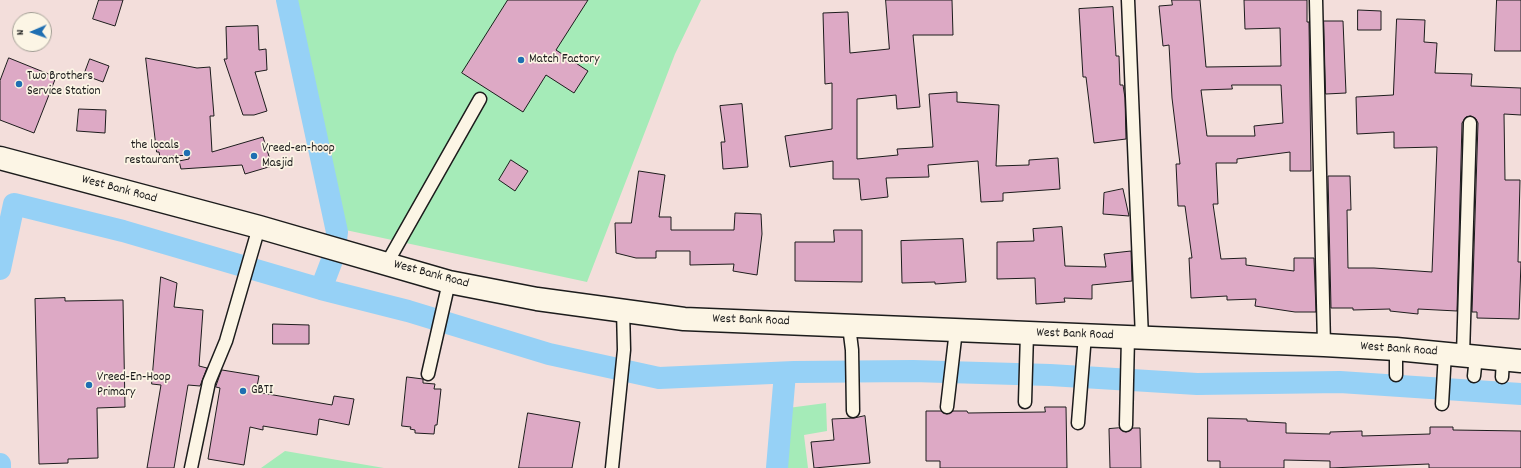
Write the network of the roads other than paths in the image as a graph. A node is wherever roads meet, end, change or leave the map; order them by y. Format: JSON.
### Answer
{"nodes":[{"id":1,"x":1128,"y":0,"type":"edge"},
{"id":2,"x":1316,"y":0,"type":"edge"},
{"id":3,"x":480,"y":99,"type":"dead end"},
{"id":4,"x":1470,"y":123,"type":"dead end"},
{"id":5,"x":0,"y":158,"type":"edge"},
{"id":6,"x":258,"y":227,"type":"junction"},
{"id":7,"x":387,"y":264,"type":"junction"},
{"id":8,"x":449,"y":282,"type":"junction"},
{"id":9,"x":623,"y":309,"type":"junction"},
{"id":10,"x":849,"y":326,"type":"junction"},
{"id":11,"x":956,"y":330,"type":"junction"},
{"id":12,"x":1027,"y":333,"type":"junction"},
{"id":13,"x":1135,"y":337,"type":"junction"},
{"id":14,"x":1084,"y":344,"type":"junction"},
{"id":15,"x":1324,"y":345,"type":"junction"},
{"id":16,"x":1396,"y":349,"type":"junction"},
{"id":17,"x":1465,"y":360,"type":"junction"},
{"id":18,"x":1509,"y":366,"type":"edge"},
{"id":19,"x":428,"y":374,"type":"dead end"},
{"id":20,"x":1396,"y":375,"type":"dead end"},
{"id":21,"x":1025,"y":402,"type":"dead end"},
{"id":22,"x":1442,"y":404,"type":"dead end"},
{"id":23,"x":947,"y":407,"type":"dead end"},
{"id":24,"x":853,"y":411,"type":"dead end"},
{"id":25,"x":1078,"y":423,"type":"dead end"},
{"id":26,"x":1126,"y":425,"type":"dead end"},
{"id":27,"x":192,"y":468,"type":"edge"},
{"id":28,"x":612,"y":468,"type":"edge"}],
"edges":[{"from":1,"to":13,"type":"lane"},
{"from":2,"to":15,"type":"lane"},
{"from":3,"to":7,"type":"lane"},
{"from":4,"to":17,"type":"lane"},
{"from":5,"to":6,"type":"main road","name":"West Bank Road"},
{"from":6,"to":7,"type":"main road","name":"West Bank Road"},
{"from":6,"to":27,"type":"lane"},
{"from":7,"to":8,"type":"main road","name":"West Bank Road"},
{"from":8,"to":9,"type":"main road","name":"West Bank Road"},
{"from":8,"to":19,"type":"lane"},
{"from":9,"to":10,"type":"main road","name":"West Bank Road"},
{"from":9,"to":28,"type":"lane"},
{"from":10,"to":11,"type":"main road","name":"West Bank Road"},
{"from":10,"to":24,"type":"lane"},
{"from":11,"to":12,"type":"main road","name":"West Bank Road"},
{"from":11,"to":23,"type":"lane"},
{"from":12,"to":14,"type":"main road","name":"West Bank Road"},
{"from":12,"to":21,"type":"lane"},
{"from":13,"to":14,"type":"main road","name":"West Bank Road"},
{"from":13,"to":15,"type":"main road","name":"West Bank Road"},
{"from":13,"to":26,"type":"lane"},
{"from":14,"to":25,"type":"lane"},
{"from":15,"to":16,"type":"main road","name":"West Bank Road"},
{"from":16,"to":17,"type":"main road","name":"West Bank Road"},
{"from":16,"to":20,"type":"lane"},
{"from":17,"to":18,"type":"main road","name":"West Bank Road"},
{"from":17,"to":22,"type":"lane"}]}
